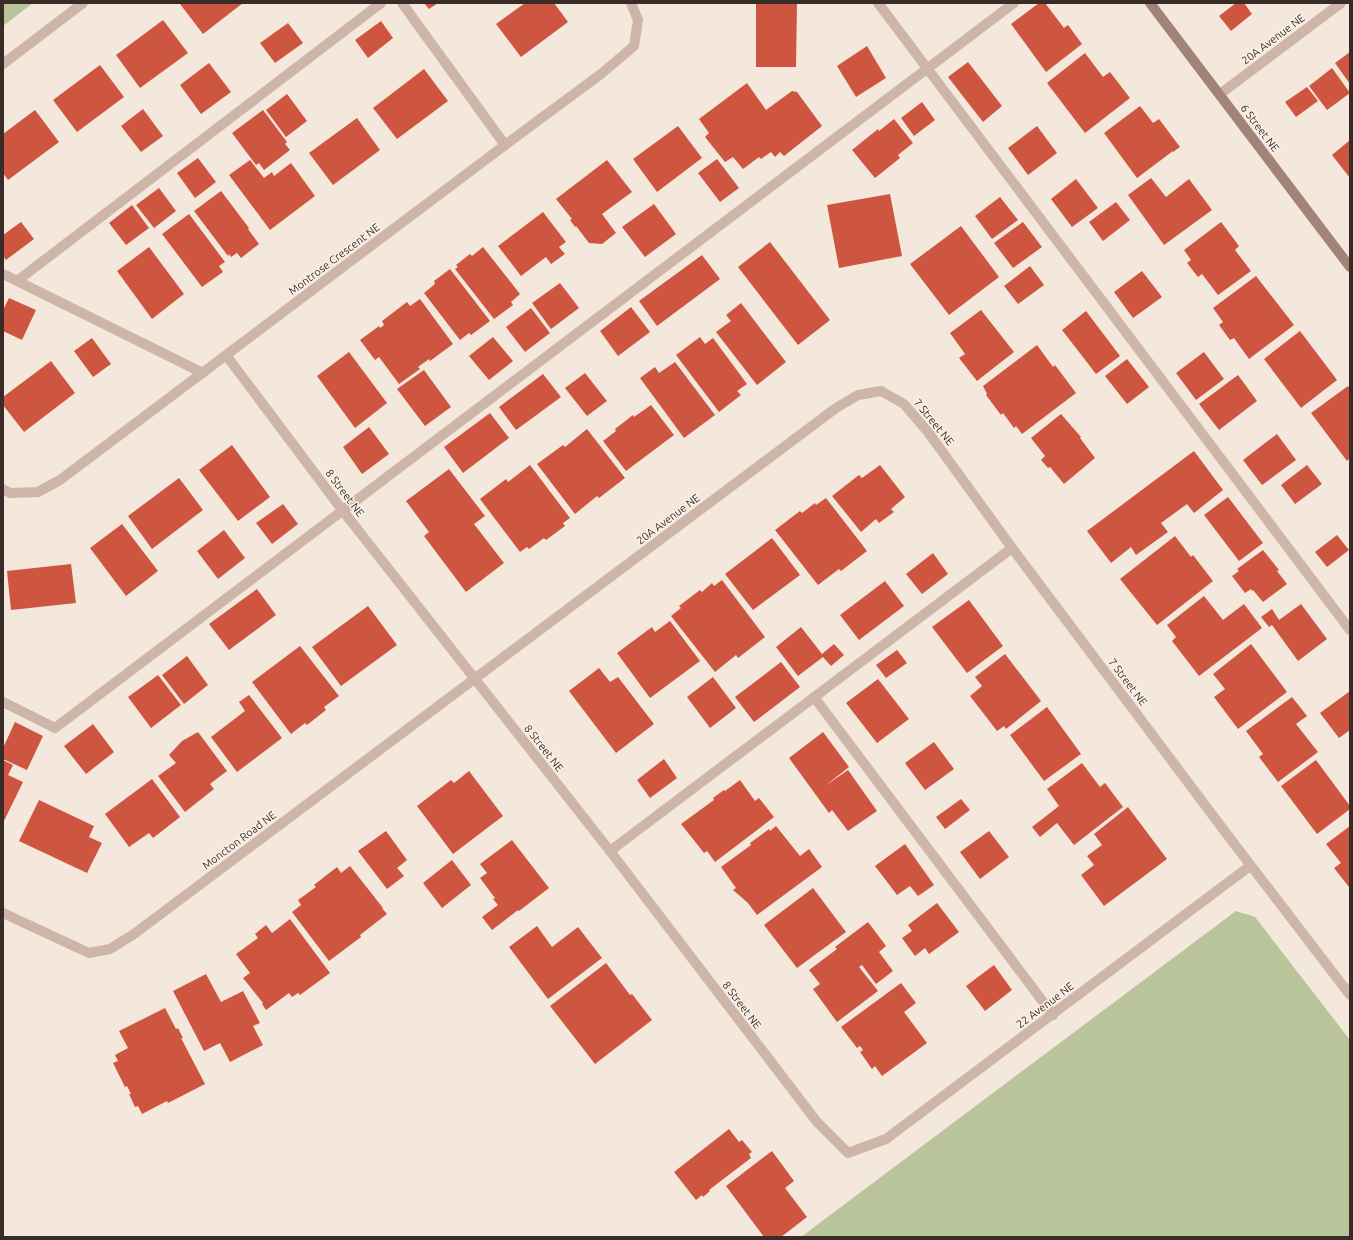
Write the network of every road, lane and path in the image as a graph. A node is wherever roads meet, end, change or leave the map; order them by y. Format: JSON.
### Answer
{"nodes":[{"id":1,"x":83,"y":3,"type":"edge"},
{"id":2,"x":382,"y":3,"type":"edge"},
{"id":3,"x":402,"y":3,"type":"edge"},
{"id":4,"x":631,"y":3,"type":"edge"},
{"id":5,"x":878,"y":3,"type":"edge"},
{"id":6,"x":1014,"y":3,"type":"edge"},
{"id":7,"x":1150,"y":3,"type":"edge"},
{"id":8,"x":1341,"y":3,"type":"edge"},
{"id":9,"x":3,"y":64,"type":"edge"},
{"id":10,"x":927,"y":68,"type":"junction"},
{"id":11,"x":1220,"y":94,"type":"junction"},
{"id":12,"x":506,"y":145,"type":"junction"},
{"id":13,"x":1350,"y":267,"type":"edge"},
{"id":14,"x":3,"y":274,"type":"edge"},
{"id":15,"x":17,"y":281,"type":"junction"},
{"id":16,"x":226,"y":355,"type":"junction"},
{"id":17,"x":203,"y":373,"type":"junction"},
{"id":18,"x":881,"y":391,"type":"joint"},
{"id":19,"x":3,"y":489,"type":"edge"},
{"id":20,"x":343,"y":511,"type":"junction"},
{"id":21,"x":1012,"y":548,"type":"junction"},
{"id":22,"x":1350,"y":630,"type":"edge"},
{"id":23,"x":474,"y":679,"type":"junction"},
{"id":24,"x":814,"y":697,"type":"junction"},
{"id":25,"x":3,"y":702,"type":"edge"},
{"id":26,"x":610,"y":851,"type":"junction"},
{"id":27,"x":1250,"y":866,"type":"junction"},
{"id":28,"x":3,"y":913,"type":"edge"},
{"id":29,"x":1350,"y":994,"type":"edge"},
{"id":30,"x":1053,"y":1015,"type":"junction"},
{"id":31,"x":848,"y":1153,"type":"joint"}],
"edges":[{"from":1,"to":9,"type":"street"},
{"from":2,"to":15,"type":"street"},
{"from":3,"to":12,"type":"street"},
{"from":4,"to":12,"type":"street","name":"Montrose Crescent NE"},
{"from":5,"to":10,"type":"street"},
{"from":6,"to":10,"type":"street"},
{"from":7,"to":11,"type":"street","name":"6 Street NE"},
{"from":8,"to":11,"type":"street","name":"20A Avenue NE"},
{"from":10,"to":20,"type":"street"},
{"from":10,"to":22,"type":"street"},
{"from":11,"to":13,"type":"street","name":"6 Street NE"},
{"from":12,"to":16,"type":"street","name":"Montrose Crescent NE"},
{"from":14,"to":15,"type":"street"},
{"from":15,"to":17,"type":"street"},
{"from":16,"to":17,"type":"street","name":"Montrose Crescent NE"},
{"from":16,"to":20,"type":"street","name":"8 Street NE"},
{"from":17,"to":19,"type":"street","name":"Montrose Crescent NE"},
{"from":18,"to":21,"type":"street","name":"7 Street NE"},
{"from":18,"to":23,"type":"street","name":"20A Avenue NE"},
{"from":20,"to":23,"type":"street","name":"8 Street NE"},
{"from":20,"to":25,"type":"street"},
{"from":21,"to":24,"type":"street"},
{"from":21,"to":27,"type":"street","name":"7 Street NE"},
{"from":23,"to":26,"type":"street","name":"8 Street NE"},
{"from":23,"to":28,"type":"street","name":"Moncton Road NE"},
{"from":24,"to":26,"type":"street"},
{"from":24,"to":30,"type":"street"},
{"from":26,"to":31,"type":"street","name":"8 Street NE"},
{"from":27,"to":29,"type":"street","name":"7 Street NE"},
{"from":27,"to":30,"type":"street","name":"22 Avenue NE"},
{"from":30,"to":31,"type":"street","name":"22 Avenue NE"}]}
